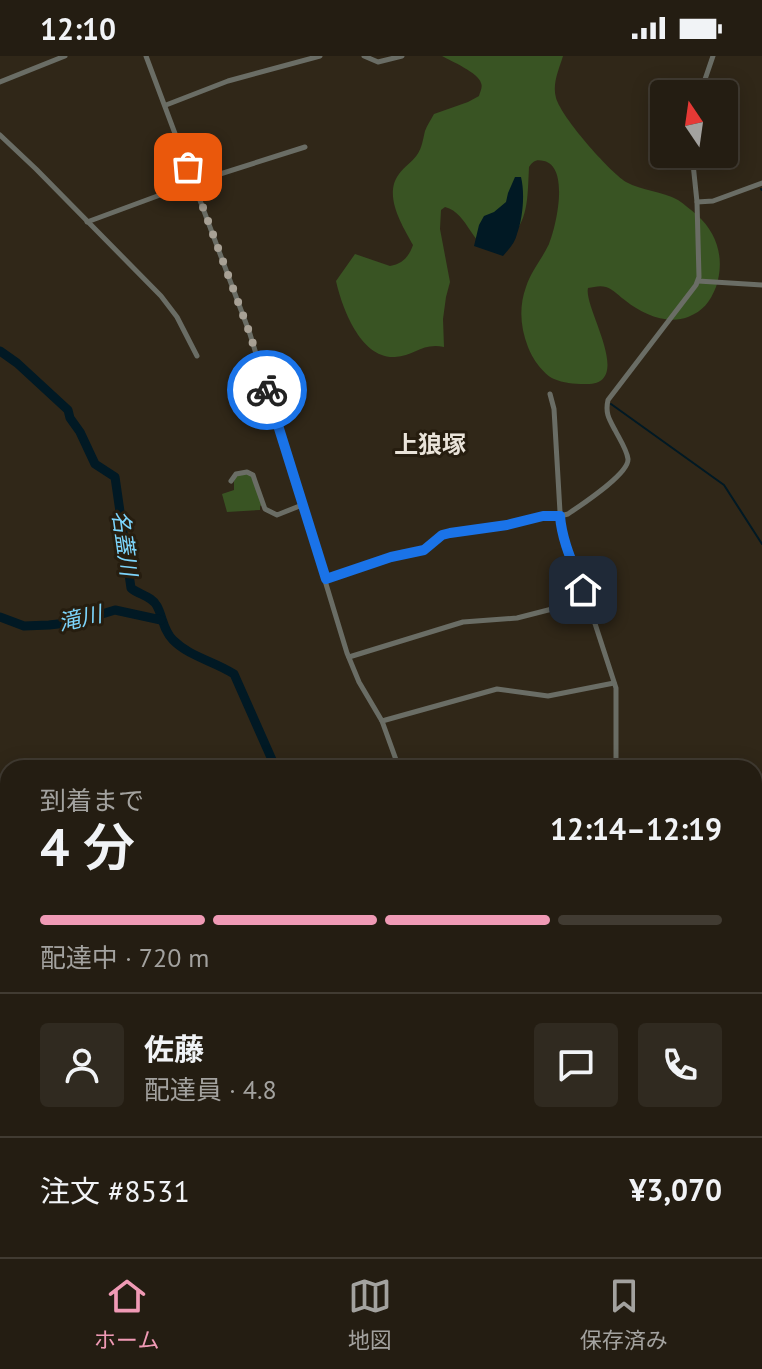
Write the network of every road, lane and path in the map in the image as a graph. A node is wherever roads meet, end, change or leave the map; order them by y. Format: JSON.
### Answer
{"nodes":[{"id":1,"x":65,"y":56,"type":"edge"},
{"id":2,"x":146,"y":56,"type":"edge"},
{"id":3,"x":318,"y":56,"type":"edge"},
{"id":4,"x":364,"y":56,"type":"edge"},
{"id":5,"x":402,"y":56,"type":"edge"},
{"id":6,"x":713,"y":56,"type":"edge"},
{"id":7,"x":705,"y":80,"type":"edge"},
{"id":8,"x":0,"y":82,"type":"edge"},
{"id":9,"x":166,"y":105,"type":"junction"},
{"id":10,"x":0,"y":135,"type":"edge"},
{"id":11,"x":305,"y":147,"type":"dead end"},
{"id":12,"x":693,"y":168,"type":"edge"},
{"id":13,"x":194,"y":183,"type":"junction"},
{"id":14,"x":762,"y":183,"type":"edge"},
{"id":15,"x":697,"y":202,"type":"junction"},
{"id":16,"x":87,"y":222,"type":"junction"},
{"id":17,"x":698,"y":281,"type":"junction"},
{"id":18,"x":762,"y":285,"type":"edge"},
{"id":19,"x":197,"y":356,"type":"dead end"},
{"id":20,"x":550,"y":394,"type":"dead end"},
{"id":21,"x":231,"y":481,"type":"dead end"},
{"id":22,"x":302,"y":505,"type":"junction"},
{"id":23,"x":560,"y":516,"type":"junction"},
{"id":24,"x":326,"y":579,"type":"junction"},
{"id":25,"x":586,"y":596,"type":"junction"},
{"id":26,"x":349,"y":657,"type":"junction"},
{"id":27,"x":614,"y":683,"type":"junction"},
{"id":28,"x":382,"y":721,"type":"junction"},
{"id":29,"x":396,"y":760,"type":"edge"},
{"id":30,"x":616,"y":760,"type":"edge"}],
"edges":[{"from":1,"to":8,"type":"street"},
{"from":2,"to":9,"type":"street"},
{"from":3,"to":9,"type":"street"},
{"from":4,"to":5,"type":"street"},
{"from":6,"to":7,"type":"street"},
{"from":9,"to":13,"type":"street"},
{"from":10,"to":16,"type":"street"},
{"from":11,"to":13,"type":"street"},
{"from":12,"to":15,"type":"street"},
{"from":13,"to":16,"type":"street"},
{"from":13,"to":22,"type":"street"},
{"from":14,"to":15,"type":"street"},
{"from":15,"to":17,"type":"street"},
{"from":16,"to":19,"type":"street"},
{"from":17,"to":18,"type":"street"},
{"from":17,"to":23,"type":"street"},
{"from":20,"to":23,"type":"street"},
{"from":21,"to":22,"type":"street"},
{"from":22,"to":24,"type":"street"},
{"from":23,"to":24,"type":"street"},
{"from":23,"to":25,"type":"street"},
{"from":24,"to":26,"type":"street"},
{"from":25,"to":26,"type":"street"},
{"from":25,"to":27,"type":"street"},
{"from":26,"to":28,"type":"street"},
{"from":27,"to":28,"type":"street"},
{"from":27,"to":30,"type":"street"},
{"from":28,"to":29,"type":"street"}]}
